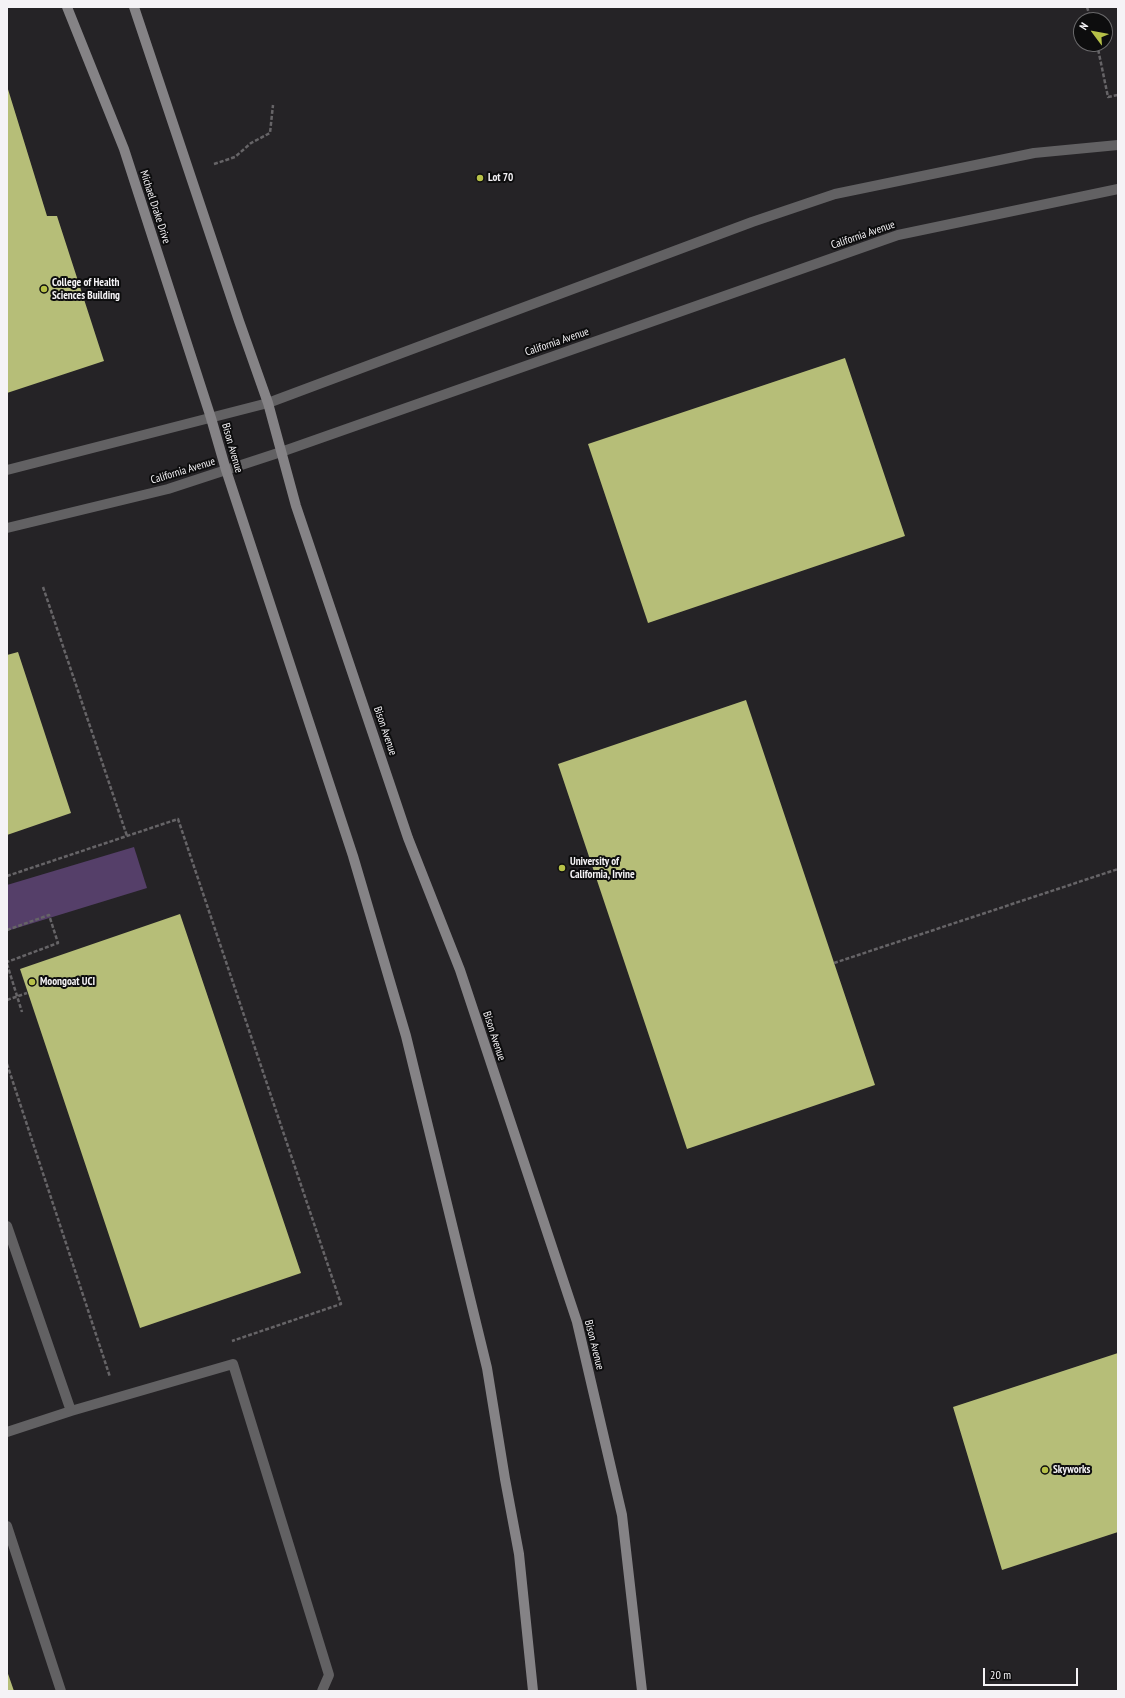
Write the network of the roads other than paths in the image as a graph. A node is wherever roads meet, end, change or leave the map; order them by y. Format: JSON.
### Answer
{"nodes":[{"id":1,"x":67,"y":7,"type":"edge"},
{"id":2,"x":134,"y":7,"type":"edge"},
{"id":3,"x":1118,"y":145,"type":"edge"},
{"id":4,"x":1118,"y":189,"type":"edge"},
{"id":5,"x":268,"y":403,"type":"junction"},
{"id":6,"x":211,"y":418,"type":"junction"},
{"id":7,"x":281,"y":452,"type":"junction"},
{"id":8,"x":7,"y":470,"type":"edge"},
{"id":9,"x":226,"y":470,"type":"junction"},
{"id":10,"x":7,"y":528,"type":"edge"},
{"id":11,"x":7,"y":1226,"type":"edge"},
{"id":12,"x":71,"y":1411,"type":"junction"},
{"id":13,"x":7,"y":1432,"type":"edge"},
{"id":14,"x":7,"y":1526,"type":"edge"},
{"id":15,"x":61,"y":1691,"type":"edge"},
{"id":16,"x":322,"y":1691,"type":"edge"},
{"id":17,"x":533,"y":1691,"type":"edge"},
{"id":18,"x":642,"y":1691,"type":"edge"}],
"edges":[{"from":1,"to":6,"type":"main road","name":"Michael Drake Drive"},
{"from":2,"to":5,"type":"main road"},
{"from":3,"to":5,"type":"street"},
{"from":4,"to":7,"type":"street","name":"California Avenue"},
{"from":5,"to":6,"type":"street"},
{"from":5,"to":7,"type":"main road","name":"Bison Avenue"},
{"from":6,"to":8,"type":"street"},
{"from":6,"to":9,"type":"main road","name":"Bison Avenue"},
{"from":7,"to":9,"type":"street","name":"California Avenue"},
{"from":7,"to":18,"type":"main road","name":"Bison Avenue"},
{"from":9,"to":10,"type":"street","name":"California Avenue"},
{"from":9,"to":17,"type":"main road","name":"Bison Avenue"},
{"from":11,"to":12,"type":"street"},
{"from":12,"to":13,"type":"street"},
{"from":12,"to":16,"type":"street"},
{"from":14,"to":15,"type":"street"}]}
